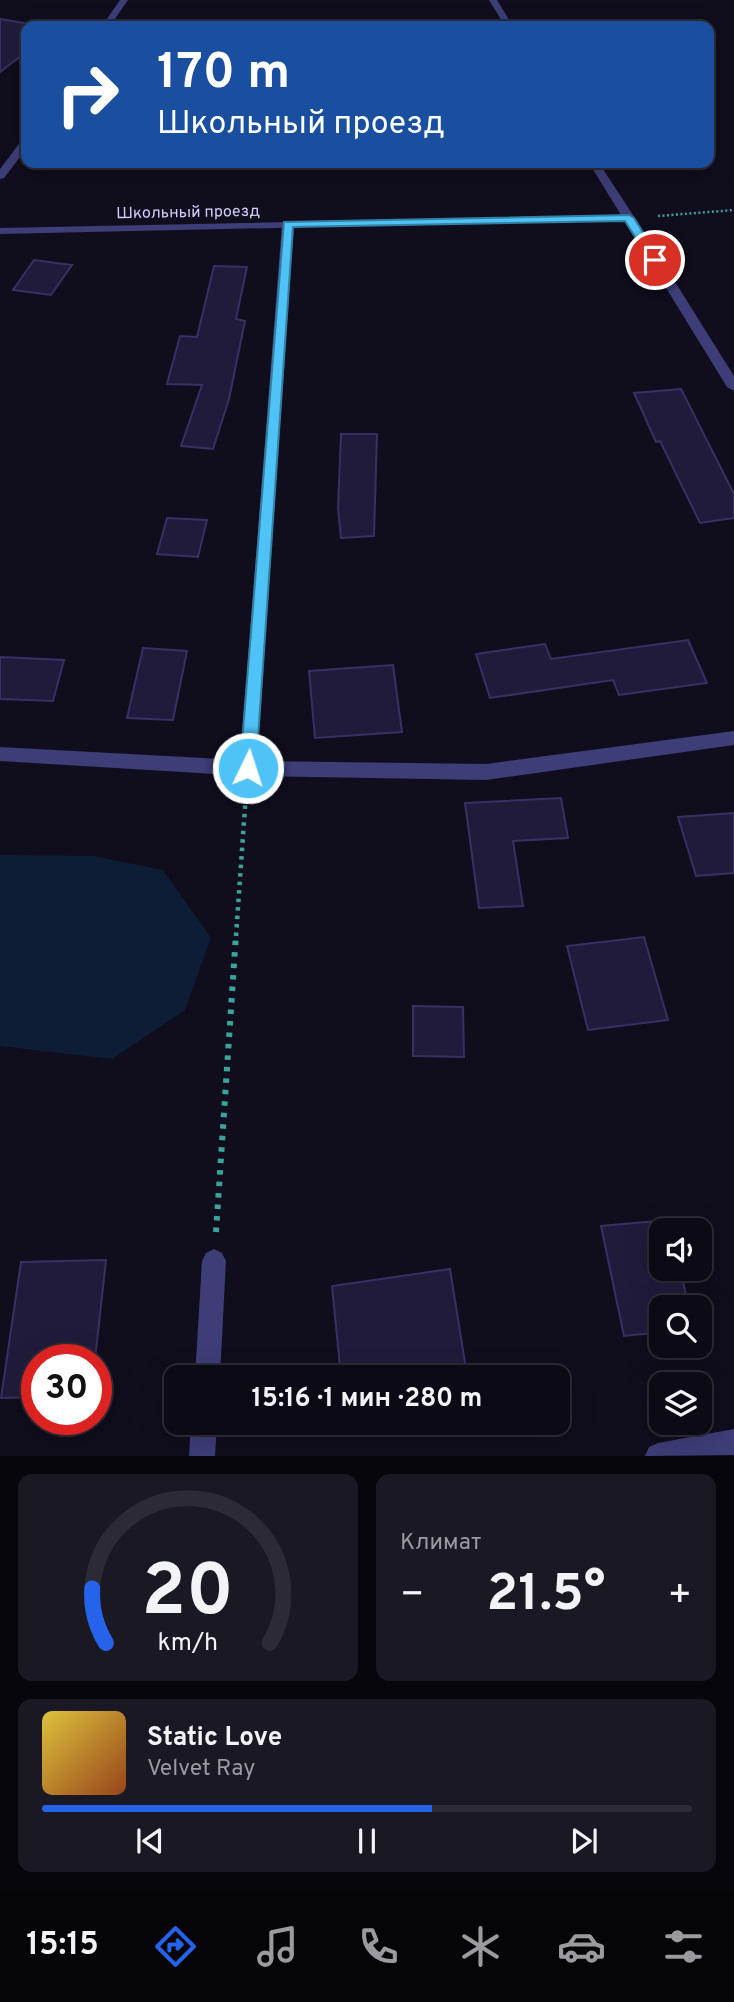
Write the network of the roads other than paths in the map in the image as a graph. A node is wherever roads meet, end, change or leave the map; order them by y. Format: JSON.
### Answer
{"nodes":[{"id":1,"x":124,"y":0,"type":"edge"},
{"id":2,"x":493,"y":0,"type":"edge"},
{"id":3,"x":109,"y":21,"type":"edge"},
{"id":4,"x":506,"y":21,"type":"edge"},
{"id":5,"x":21,"y":149,"type":"edge"},
{"id":6,"x":597,"y":168,"type":"edge"},
{"id":7,"x":0,"y":176,"type":"edge"},
{"id":8,"x":629,"y":218,"type":"junction"},
{"id":9,"x":288,"y":224,"type":"junction"},
{"id":10,"x":0,"y":231,"type":"edge"},
{"id":11,"x":734,"y":387,"type":"edge"},
{"id":12,"x":734,"y":738,"type":"edge"},
{"id":13,"x":0,"y":754,"type":"edge"},
{"id":14,"x":248,"y":768,"type":"junction"},
{"id":15,"x":214,"y":1261,"type":"road end"},
{"id":16,"x":208,"y":1365,"type":"edge"},
{"id":17,"x":203,"y":1435,"type":"edge"},
{"id":18,"x":734,"y":1442,"type":"edge"},
{"id":19,"x":202,"y":1456,"type":"edge"},
{"id":20,"x":658,"y":1456,"type":"edge"}],
"edges":[{"from":1,"to":3,"type":"street"},
{"from":2,"to":4,"type":"street"},
{"from":5,"to":7,"type":"street"},
{"from":6,"to":8,"type":"street"},
{"from":8,"to":9,"type":"street","name":"Школьный проезд"},
{"from":8,"to":11,"type":"street"},
{"from":9,"to":10,"type":"street","name":"Школьный проезд"},
{"from":9,"to":14,"type":"street"},
{"from":12,"to":14,"type":"street"},
{"from":13,"to":14,"type":"street"},
{"from":15,"to":16,"type":"street"},
{"from":17,"to":19,"type":"street"},
{"from":18,"to":20,"type":"street"}]}
